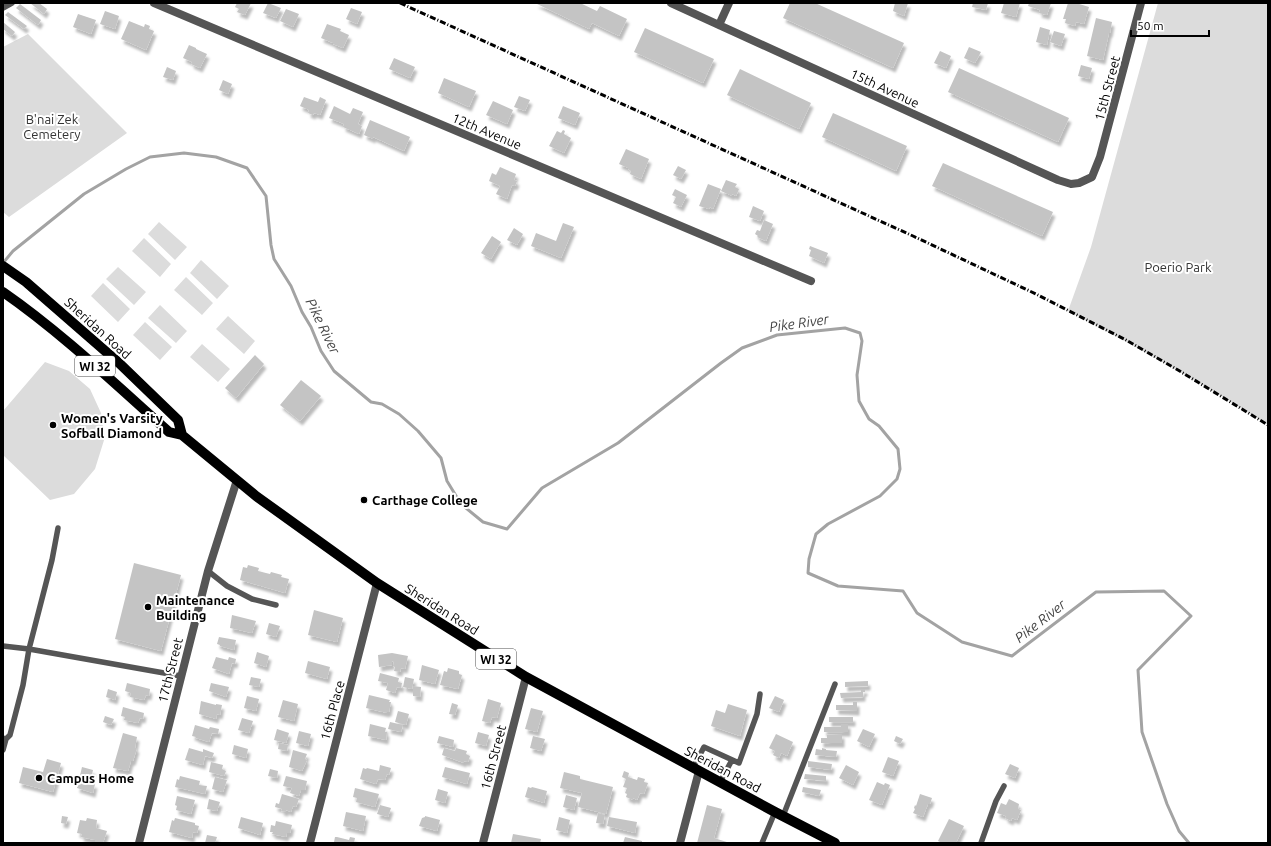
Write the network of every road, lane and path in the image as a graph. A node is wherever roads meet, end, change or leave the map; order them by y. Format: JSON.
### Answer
{"nodes":[{"id":1,"x":12,"y":3,"type":"edge"},
{"id":2,"x":154,"y":3,"type":"edge"},
{"id":3,"x":671,"y":3,"type":"edge"},
{"id":4,"x":729,"y":3,"type":"edge"},
{"id":5,"x":1141,"y":3,"type":"edge"},
{"id":6,"x":3,"y":8,"type":"edge"},
{"id":7,"x":719,"y":25,"type":"junction"},
{"id":8,"x":1092,"y":177,"type":"joint"},
{"id":9,"x":3,"y":266,"type":"edge"},
{"id":10,"x":811,"y":281,"type":"dead end"},
{"id":11,"x":5,"y":294,"type":"edge"},
{"id":12,"x":182,"y":435,"type":"junction"},
{"id":13,"x":237,"y":480,"type":"junction"},
{"id":14,"x":58,"y":528,"type":"dead end"},
{"id":15,"x":208,"y":571,"type":"junction"},
{"id":16,"x":377,"y":584,"type":"junction"},
{"id":17,"x":276,"y":605,"type":"dead end"},
{"id":18,"x":3,"y":646,"type":"edge"},
{"id":19,"x":29,"y":649,"type":"junction"},
{"id":20,"x":181,"y":676,"type":"junction"},
{"id":21,"x":526,"y":677,"type":"junction"},
{"id":22,"x":835,"y":684,"type":"dead end"},
{"id":23,"x":760,"y":694,"type":"dead end"},
{"id":24,"x":5,"y":739,"type":"edge"},
{"id":25,"x":3,"y":750,"type":"edge"},
{"id":26,"x":732,"y":760,"type":"junction"},
{"id":27,"x":696,"y":769,"type":"junction"},
{"id":28,"x":720,"y":782,"type":"junction"},
{"id":29,"x":1004,"y":786,"type":"dead end"},
{"id":30,"x":779,"y":814,"type":"junction"},
{"id":31,"x":139,"y":843,"type":"edge"},
{"id":32,"x":310,"y":843,"type":"edge"},
{"id":33,"x":483,"y":843,"type":"edge"},
{"id":34,"x":680,"y":843,"type":"edge"},
{"id":35,"x":762,"y":843,"type":"edge"},
{"id":36,"x":835,"y":843,"type":"edge"},
{"id":37,"x":981,"y":843,"type":"edge"}],
"edges":[{"from":1,"to":6,"type":"lane"},
{"from":2,"to":10,"type":"street","name":"12th Avenue"},
{"from":3,"to":7,"type":"street","name":"15th Avenue"},
{"from":4,"to":7,"type":"street"},
{"from":5,"to":8,"type":"street","name":"15th Street"},
{"from":7,"to":8,"type":"street","name":"15th Avenue"},
{"from":9,"to":12,"type":"main road","name":"Sheridan Road","number":"WI 32"},
{"from":11,"to":12,"type":"main road","name":"Sheridan Road","number":"WI 32"},
{"from":12,"to":13,"type":"main road","name":"Sheridan Road","number":"WI 32"},
{"from":13,"to":15,"type":"street","name":"17th Street"},
{"from":13,"to":16,"type":"main road","name":"Sheridan Road","number":"WI 32"},
{"from":14,"to":19,"type":"lane"},
{"from":15,"to":17,"type":"lane"},
{"from":15,"to":20,"type":"street","name":"17th Street"},
{"from":16,"to":21,"type":"main road","name":"Sheridan Road","number":"WI 32"},
{"from":16,"to":32,"type":"street","name":"16th Place"},
{"from":18,"to":19,"type":"lane"},
{"from":19,"to":20,"type":"lane"},
{"from":19,"to":24,"type":"lane"},
{"from":20,"to":31,"type":"street","name":"17th Street"},
{"from":21,"to":27,"type":"main road","name":"Sheridan Road","number":"WI 32"},
{"from":21,"to":33,"type":"street","name":"16th Street"},
{"from":22,"to":30,"type":"lane"},
{"from":23,"to":26,"type":"lane"},
{"from":24,"to":25,"type":"lane"},
{"from":26,"to":27,"type":"lane"},
{"from":26,"to":28,"type":"lane"},
{"from":27,"to":28,"type":"main road","name":"Sheridan Road","number":"WI 32"},
{"from":27,"to":34,"type":"street"},
{"from":28,"to":30,"type":"main road","name":"Sheridan Road","number":"WI 32"},
{"from":29,"to":37,"type":"lane"},
{"from":30,"to":35,"type":"lane"},
{"from":30,"to":36,"type":"main road","name":"Sheridan Road","number":"WI 32"}]}
